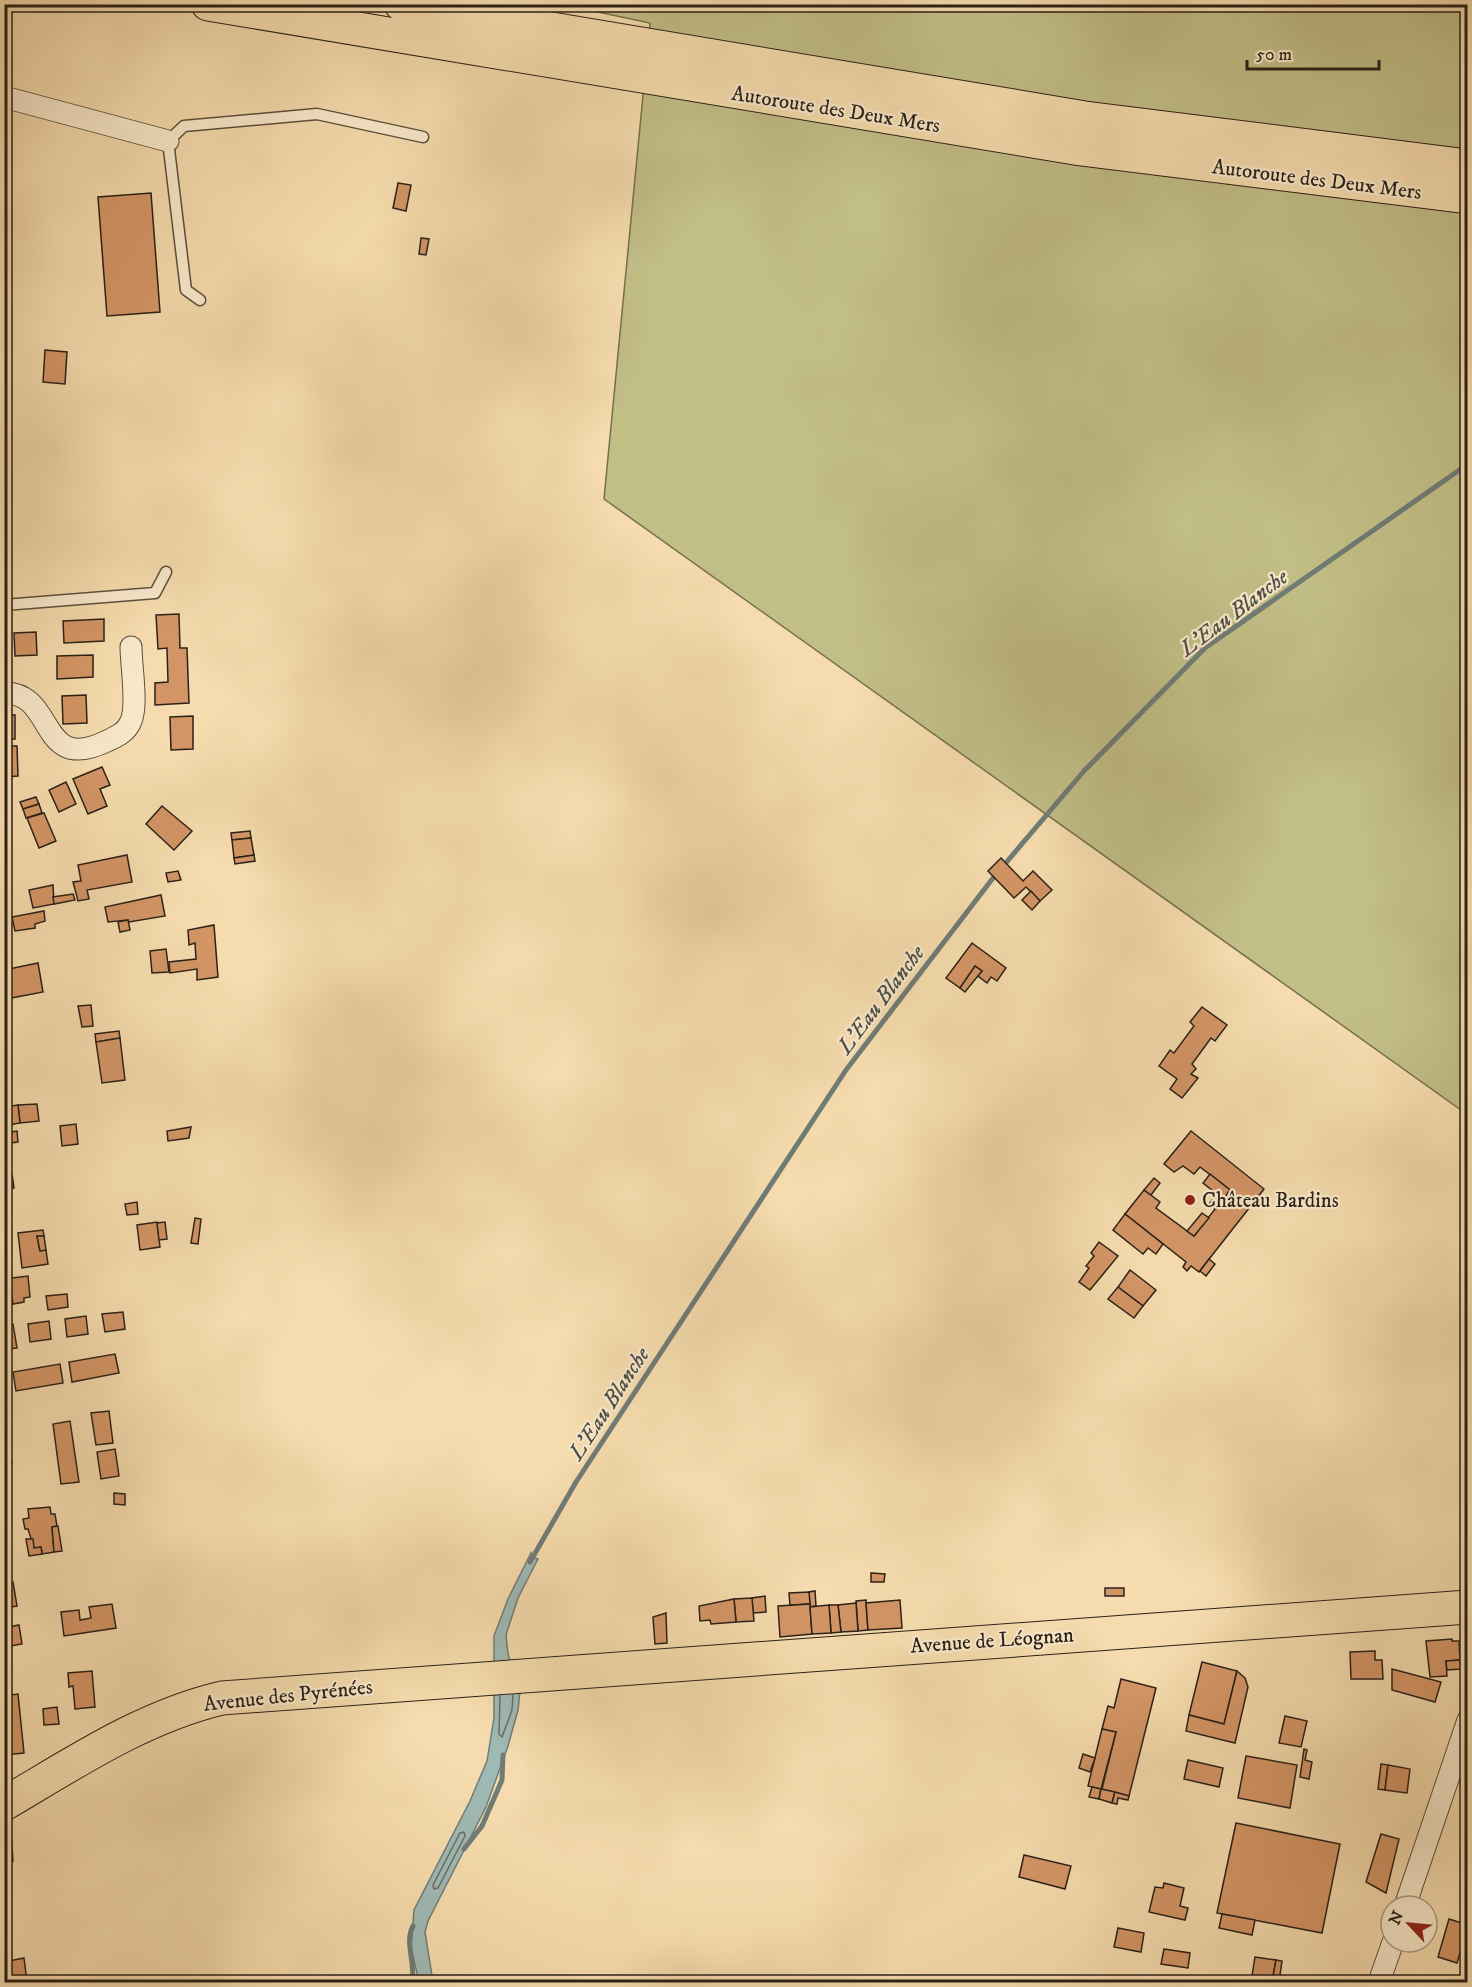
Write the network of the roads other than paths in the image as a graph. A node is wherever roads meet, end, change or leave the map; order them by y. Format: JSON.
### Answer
{"nodes":[{"id":1,"x":207,"y":4,"type":"edge"},
{"id":2,"x":400,"y":4,"type":"edge"},
{"id":3,"x":4,"y":98,"type":"edge"},
{"id":4,"x":423,"y":137,"type":"dead end"},
{"id":5,"x":168,"y":141,"type":"junction"},
{"id":6,"x":1467,"y":166,"type":"edge"},
{"id":7,"x":1467,"y":197,"type":"edge"},
{"id":8,"x":200,"y":300,"type":"dead end"},
{"id":9,"x":166,"y":572,"type":"dead end"},
{"id":10,"x":4,"y":605,"type":"edge"},
{"id":11,"x":131,"y":647,"type":"dead end"},
{"id":12,"x":4,"y":693,"type":"edge"},
{"id":13,"x":1467,"y":1607,"type":"edge"},
{"id":14,"x":503,"y":1676,"type":"joint"},
{"id":15,"x":1467,"y":1720,"type":"edge"},
{"id":16,"x":4,"y":1804,"type":"edge"},
{"id":17,"x":1409,"y":1894,"type":"edge"},
{"id":18,"x":1389,"y":1954,"type":"edge"},
{"id":19,"x":1379,"y":1983,"type":"edge"}],
"edges":[{"from":1,"to":7,"type":"main road","name":"Autoroute des Deux Mers"},
{"from":2,"to":6,"type":"main road","name":"Autoroute des Deux Mers"},
{"from":3,"to":5,"type":"street"},
{"from":4,"to":5,"type":"lane"},
{"from":5,"to":8,"type":"lane"},
{"from":9,"to":10,"type":"lane"},
{"from":11,"to":12,"type":"street"},
{"from":13,"to":14,"type":"main road","name":"Avenue de Léognan"},
{"from":14,"to":16,"type":"main road","name":"Avenue des Pyrénées"},
{"from":15,"to":17,"type":"street"},
{"from":18,"to":19,"type":"street"}]}
